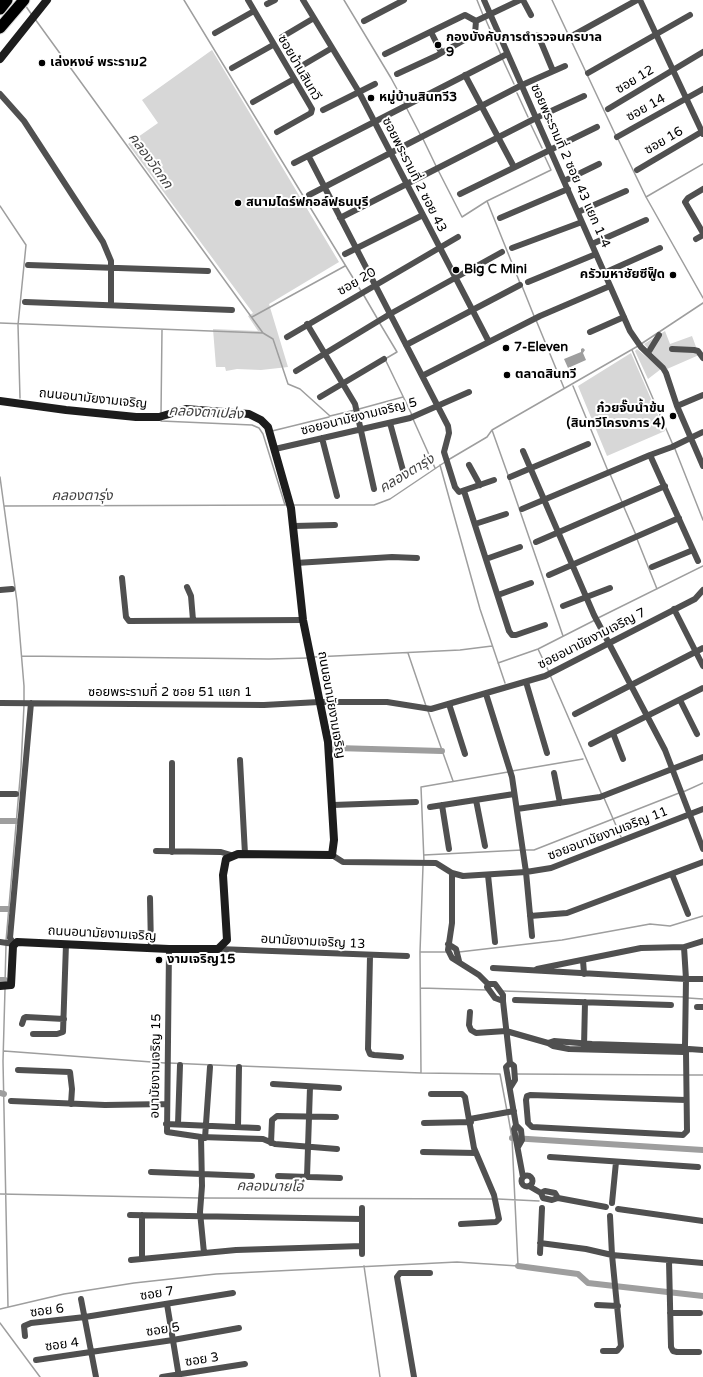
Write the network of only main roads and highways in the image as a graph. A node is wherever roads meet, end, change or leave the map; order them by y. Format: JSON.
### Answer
{"nodes":[{"id":1,"x":7,"y":0,"type":"edge"},
{"id":2,"x":23,"y":0,"type":"edge"},
{"id":3,"x":0,"y":9,"type":"edge"},
{"id":4,"x":0,"y":28,"type":"edge"}],
"edges":[{"from":1,"to":3,"type":"highway"},
{"from":2,"to":4,"type":"highway"},
{"from":2,"to":4,"type":"highway"}]}
